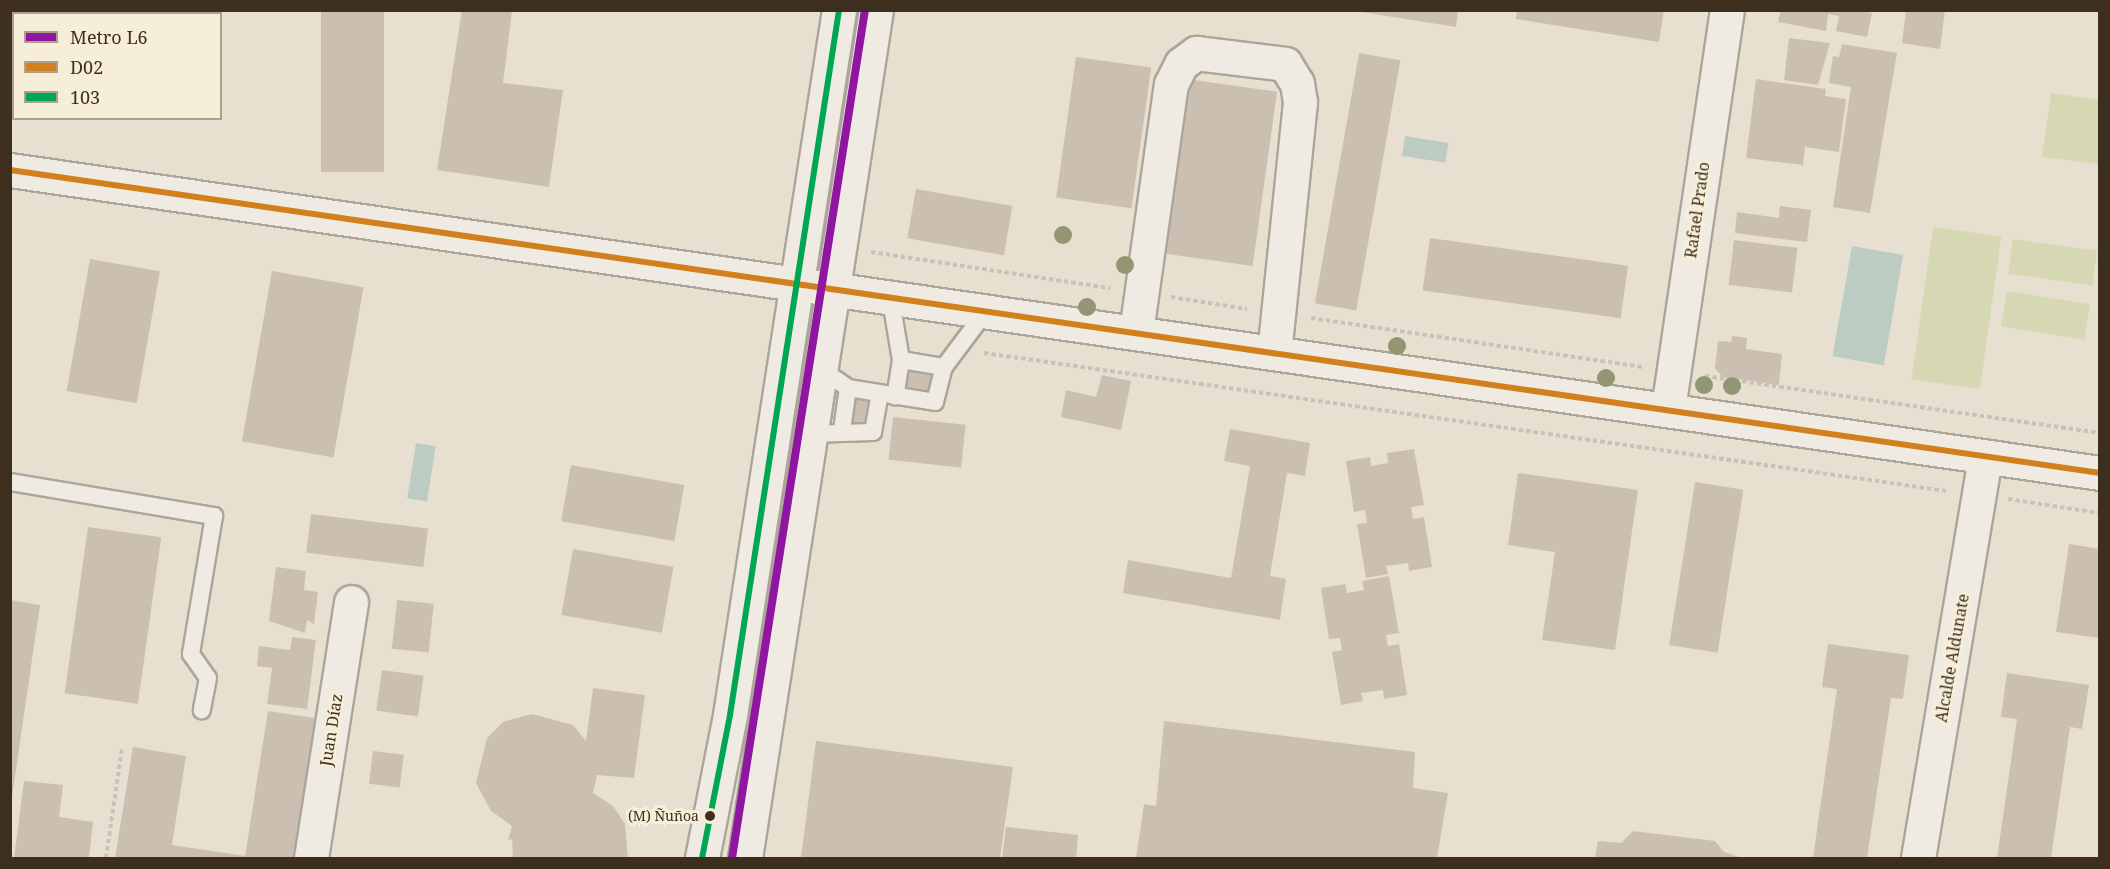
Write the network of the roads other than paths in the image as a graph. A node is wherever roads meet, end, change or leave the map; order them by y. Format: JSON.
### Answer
{"nodes":[{"id":1,"x":839,"y":10,"type":"edge"},
{"id":2,"x":876,"y":10,"type":"edge"},
{"id":3,"x":1727,"y":10,"type":"edge"},
{"id":4,"x":10,"y":170,"type":"edge"},
{"id":5,"x":798,"y":282,"type":"junction"},
{"id":6,"x":835,"y":288,"type":"junction"},
{"id":7,"x":890,"y":295,"type":"junction"},
{"id":8,"x":987,"y":310,"type":"junction"},
{"id":9,"x":1136,"y":332,"type":"junction"},
{"id":10,"x":1274,"y":352,"type":"junction"},
{"id":11,"x":901,"y":360,"type":"junction"},
{"id":12,"x":944,"y":368,"type":"junction"},
{"id":13,"x":821,"y":369,"type":"junction"},
{"id":14,"x":848,"y":388,"type":"junction"},
{"id":15,"x":888,"y":395,"type":"junction"},
{"id":16,"x":1668,"y":409,"type":"junction"},
{"id":17,"x":826,"y":432,"type":"junction"},
{"id":18,"x":1985,"y":457,"type":"junction"},
{"id":19,"x":2100,"y":473,"type":"edge"},
{"id":20,"x":10,"y":482,"type":"edge"},
{"id":21,"x":351,"y":602,"type":"dead end"},
{"id":22,"x":202,"y":710,"type":"dead end"},
{"id":23,"x":311,"y":858,"type":"edge"},
{"id":24,"x":702,"y":858,"type":"edge"},
{"id":25,"x":745,"y":858,"type":"edge"},
{"id":26,"x":1918,"y":858,"type":"edge"}],
"edges":[{"from":1,"to":5,"type":"main road"},
{"from":2,"to":6,"type":"main road"},
{"from":3,"to":16,"type":"main road","name":"Rafael Prado"},
{"from":4,"to":5,"type":"main road"},
{"from":5,"to":6,"type":"main road"},
{"from":5,"to":24,"type":"main road"},
{"from":6,"to":7,"type":"main road"},
{"from":6,"to":13,"type":"main road"},
{"from":7,"to":8,"type":"main road"},
{"from":7,"to":11,"type":"lane"},
{"from":8,"to":9,"type":"main road"},
{"from":8,"to":12,"type":"lane"},
{"from":9,"to":10,"type":"main road"},
{"from":9,"to":10,"type":"main road"},
{"from":10,"to":16,"type":"main road"},
{"from":11,"to":12,"type":"lane"},
{"from":11,"to":15,"type":"lane"},
{"from":12,"to":15,"type":"lane"},
{"from":13,"to":14,"type":"lane"},
{"from":13,"to":17,"type":"main road"},
{"from":14,"to":15,"type":"lane"},
{"from":14,"to":17,"type":"lane"},
{"from":15,"to":17,"type":"lane"},
{"from":16,"to":18,"type":"main road"},
{"from":17,"to":25,"type":"main road"},
{"from":18,"to":19,"type":"main road"},
{"from":18,"to":26,"type":"main road","name":"Alcalde Aldunate"},
{"from":20,"to":22,"type":"lane"},
{"from":21,"to":23,"type":"main road","name":"Juan Díaz"}]}
